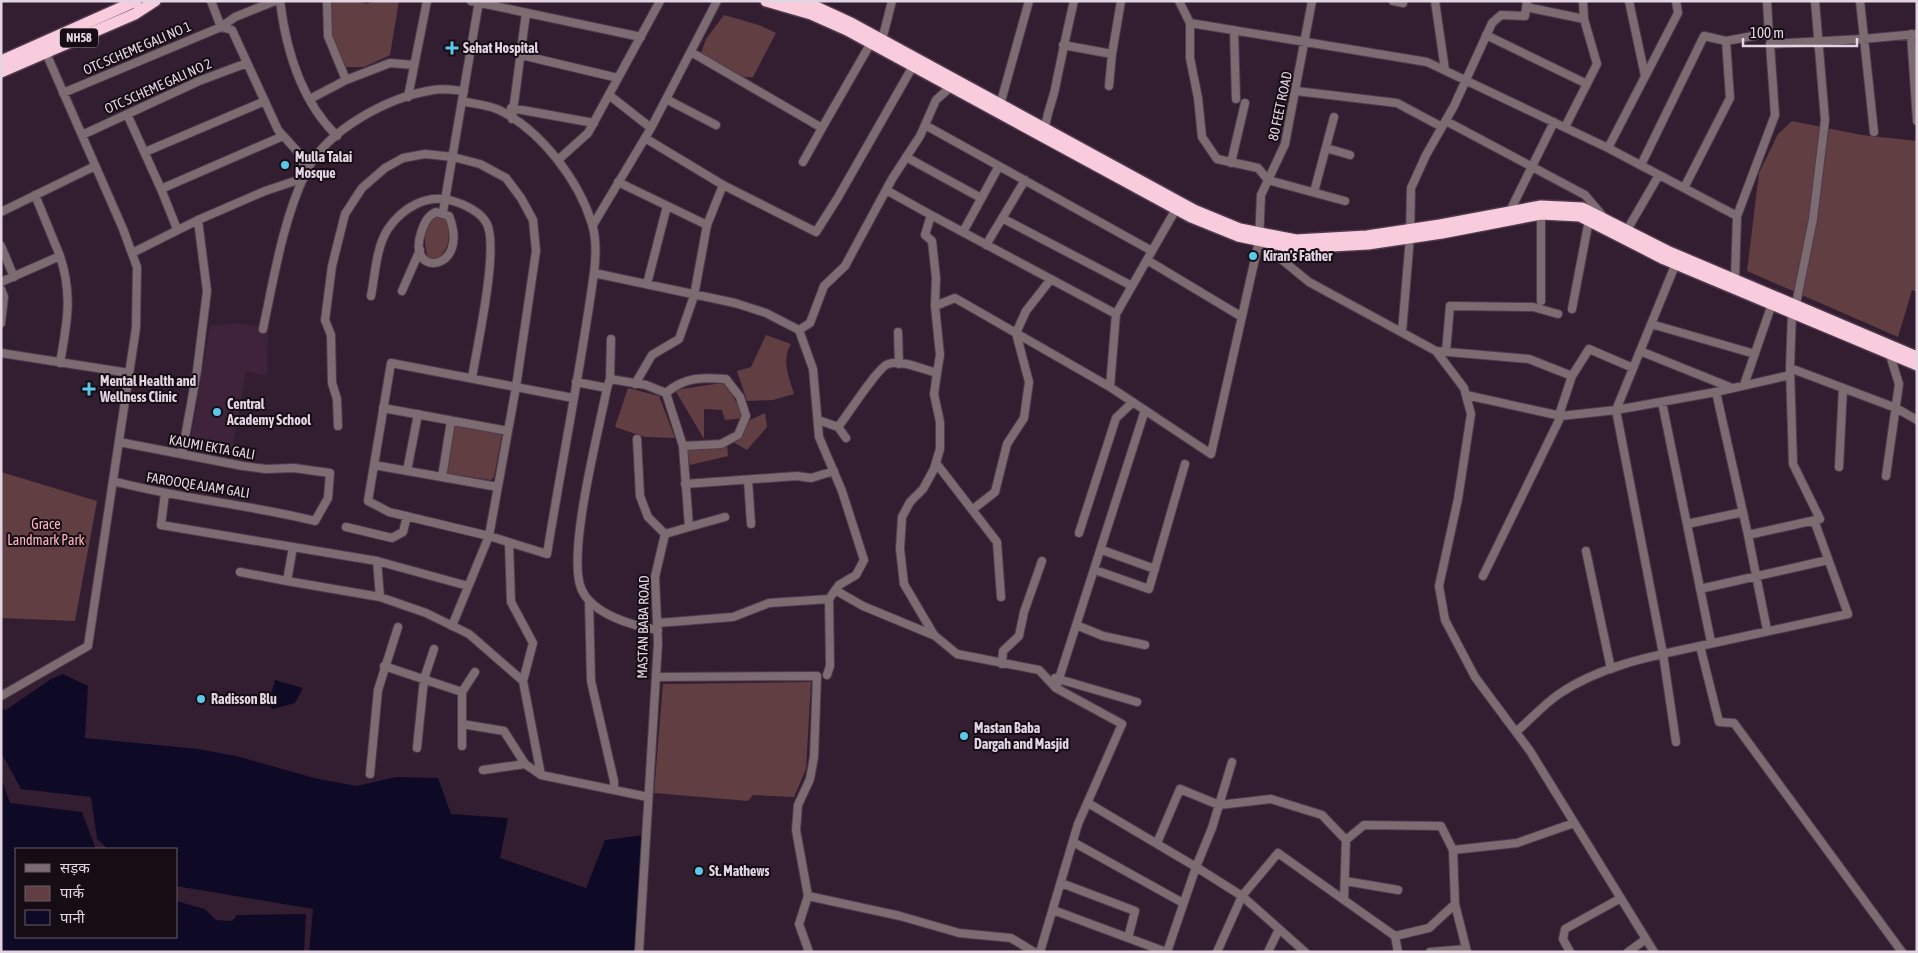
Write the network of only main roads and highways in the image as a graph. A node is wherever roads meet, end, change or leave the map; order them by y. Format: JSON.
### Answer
{"nodes":[{"id":1,"x":136,"y":1,"type":"edge"},
{"id":2,"x":155,"y":1,"type":"edge"},
{"id":3,"x":766,"y":1,"type":"edge"},
{"id":4,"x":795,"y":1,"type":"edge"},
{"id":5,"x":876,"y":40,"type":"junction"},
{"id":6,"x":1,"y":61,"type":"edge"},
{"id":7,"x":1,"y":72,"type":"edge"},
{"id":8,"x":954,"y":84,"type":"junction"},
{"id":9,"x":1410,"y":234,"type":"junction"},
{"id":10,"x":1259,"y":237,"type":"junction"},
{"id":11,"x":1733,"y":283,"type":"junction"},
{"id":12,"x":1794,"y":308,"type":"junction"},
{"id":13,"x":1917,"y":356,"type":"edge"},
{"id":14,"x":1917,"y":365,"type":"edge"}],
"edges":[{"from":1,"to":6,"type":"highway","number":"NH58"},
{"from":2,"to":7,"type":"highway","number":"NH58"},
{"from":3,"to":5,"type":"highway"},
{"from":4,"to":5,"type":"highway"},
{"from":5,"to":8,"type":"highway"},
{"from":5,"to":8,"type":"highway"},
{"from":8,"to":10,"type":"highway"},
{"from":8,"to":10,"type":"highway"},
{"from":9,"to":10,"type":"highway"},
{"from":9,"to":11,"type":"highway"},
{"from":9,"to":11,"type":"highway"},
{"from":11,"to":12,"type":"highway"},
{"from":11,"to":12,"type":"highway"},
{"from":12,"to":13,"type":"highway"},
{"from":12,"to":14,"type":"highway"}]}
